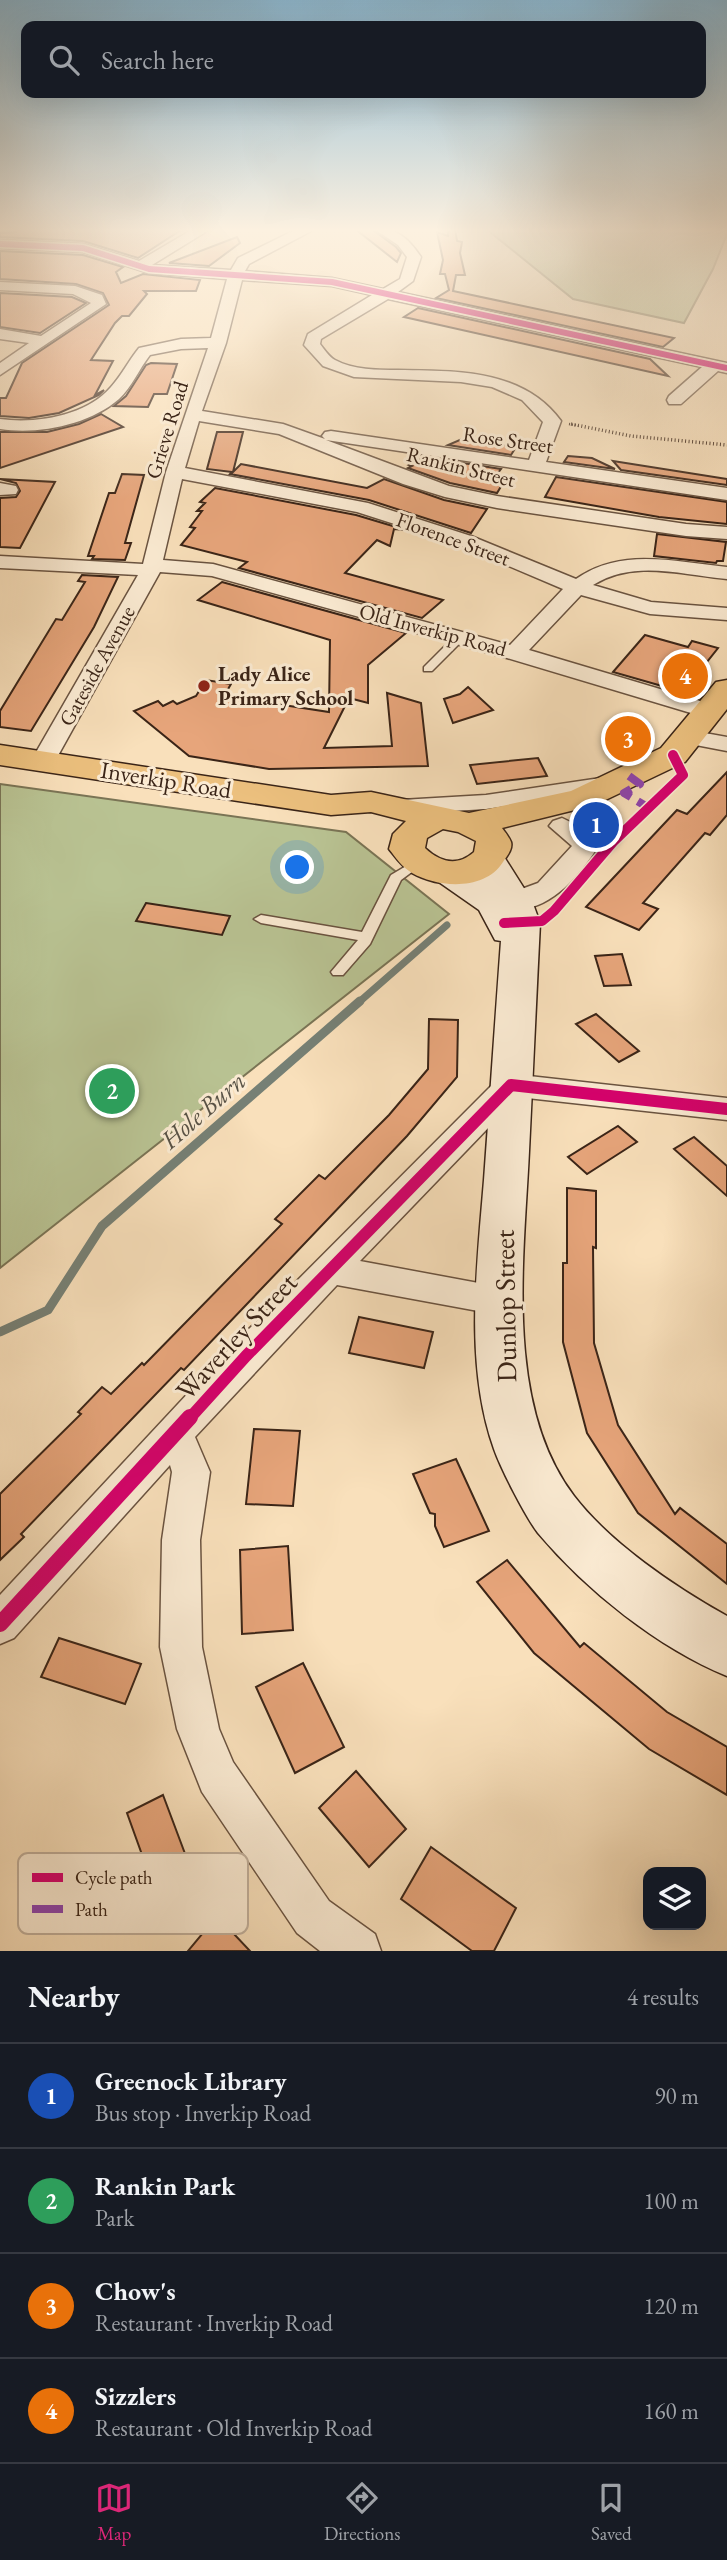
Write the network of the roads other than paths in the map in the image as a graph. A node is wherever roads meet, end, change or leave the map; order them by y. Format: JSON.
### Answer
{"nodes":[{"id":1,"x":79,"y":319,"type":"edge"},
{"id":2,"x":224,"y":319,"type":"edge"},
{"id":3,"x":344,"y":319,"type":"edge"},
{"id":4,"x":501,"y":319,"type":"edge"},
{"id":5,"x":0,"y":334,"type":"edge"},
{"id":6,"x":44,"y":341,"type":"junction"},
{"id":7,"x":218,"y":344,"type":"junction"},
{"id":8,"x":721,"y":367,"type":"edge"},
{"id":9,"x":0,"y":370,"type":"edge"},
{"id":10,"x":675,"y":400,"type":"dead end"},
{"id":11,"x":192,"y":415,"type":"junction"},
{"id":12,"x":0,"y":424,"type":"edge"},
{"id":13,"x":283,"y":429,"type":"junction"},
{"id":14,"x":536,"y":467,"type":"junction"},
{"id":15,"x":175,"y":472,"type":"junction"},
{"id":16,"x":727,"y":494,"type":"edge"},
{"id":17,"x":727,"y":533,"type":"edge"},
{"id":18,"x":0,"y":562,"type":"edge"},
{"id":19,"x":152,"y":567,"type":"junction"},
{"id":20,"x":727,"y":573,"type":"edge"},
{"id":21,"x":577,"y":587,"type":"junction"},
{"id":22,"x":727,"y":614,"type":"edge"},
{"id":23,"x":459,"y":638,"type":"junction"},
{"id":24,"x":515,"y":653,"type":"junction"},
{"id":25,"x":428,"y":669,"type":"dead end"},
{"id":26,"x":718,"y":700,"type":"edge"},
{"id":27,"x":727,"y":744,"type":"edge"},
{"id":28,"x":681,"y":746,"type":"junction"},
{"id":29,"x":0,"y":755,"type":"edge"},
{"id":30,"x":43,"y":761,"type":"junction"},
{"id":31,"x":614,"y":783,"type":"junction"},
{"id":32,"x":562,"y":826,"type":"junction"},
{"id":33,"x":474,"y":836,"type":"junction"},
{"id":34,"x":419,"y":846,"type":"junction"},
{"id":35,"x":514,"y":901,"type":"junction"},
{"id":36,"x":261,"y":919,"type":"dead end"},
{"id":37,"x":367,"y":937,"type":"junction"},
{"id":38,"x":519,"y":952,"type":"junction"},
{"id":39,"x":338,"y":972,"type":"dead end"},
{"id":40,"x":511,"y":1086,"type":"junction"},
{"id":41,"x":727,"y":1109,"type":"edge"},
{"id":42,"x":330,"y":1270,"type":"junction"},
{"id":43,"x":500,"y":1301,"type":"junction"},
{"id":44,"x":173,"y":1436,"type":"junction"},
{"id":45,"x":0,"y":1624,"type":"edge"},
{"id":46,"x":727,"y":1648,"type":"edge"},
{"id":47,"x":358,"y":1951,"type":"edge"}],
"edges":[{"from":1,"to":6,"type":"street"},
{"from":2,"to":7,"type":"street","name":"Grieve Road"},
{"from":3,"to":14,"type":"street"},
{"from":4,"to":8,"type":"street"},
{"from":5,"to":6,"type":"street"},
{"from":6,"to":9,"type":"street"},
{"from":7,"to":11,"type":"street","name":"Grieve Road"},
{"from":7,"to":12,"type":"street"},
{"from":8,"to":10,"type":"street"},
{"from":11,"to":13,"type":"street","name":"Rankin Street"},
{"from":11,"to":15,"type":"street","name":"Grieve Road"},
{"from":13,"to":14,"type":"street","name":"Rose Street"},
{"from":13,"to":17,"type":"street","name":"Rankin Street"},
{"from":14,"to":16,"type":"street","name":"Rose Street"},
{"from":15,"to":19,"type":"street","name":"Grieve Road"},
{"from":15,"to":21,"type":"street","name":"Florence Street"},
{"from":18,"to":19,"type":"street","name":"Old Inverkip Road"},
{"from":19,"to":23,"type":"street","name":"Old Inverkip Road"},
{"from":19,"to":30,"type":"street","name":"Gateside Avenue"},
{"from":20,"to":21,"type":"street"},
{"from":21,"to":22,"type":"street","name":"Florence Street"},
{"from":21,"to":24,"type":"street"},
{"from":23,"to":24,"type":"street","name":"Old Inverkip Road"},
{"from":23,"to":25,"type":"lane"},
{"from":24,"to":26,"type":"street","name":"Old Inverkip Road"},
{"from":26,"to":28,"type":"highway"},
{"from":27,"to":28,"type":"street"},
{"from":28,"to":31,"type":"highway"},
{"from":28,"to":32,"type":"highway"},
{"from":29,"to":30,"type":"highway","name":"Inverkip Road"},
{"from":30,"to":34,"type":"highway","name":"Inverkip Road"},
{"from":31,"to":33,"type":"highway"},
{"from":31,"to":34,"type":"street"},
{"from":32,"to":33,"type":"highway"},
{"from":32,"to":35,"type":"street"},
{"from":33,"to":34,"type":"highway"},
{"from":33,"to":34,"type":"highway"},
{"from":33,"to":35,"type":"main road","name":"Dunlop Street"},
{"from":34,"to":37,"type":"lane"},
{"from":34,"to":38,"type":"main road"},
{"from":35,"to":38,"type":"main road","name":"Dunlop Street"},
{"from":36,"to":37,"type":"lane"},
{"from":37,"to":39,"type":"lane"},
{"from":38,"to":40,"type":"main road","name":"Dunlop Street"},
{"from":40,"to":41,"type":"street"},
{"from":40,"to":42,"type":"street","name":"Waverley Street"},
{"from":40,"to":43,"type":"main road","name":"Dunlop Street"},
{"from":42,"to":43,"type":"street","name":"Waverley Street"},
{"from":42,"to":44,"type":"street","name":"Waverley Street"},
{"from":43,"to":46,"type":"main road","name":"Dunlop Street"},
{"from":44,"to":45,"type":"street","name":"Waverley Street"},
{"from":44,"to":47,"type":"street"}]}
